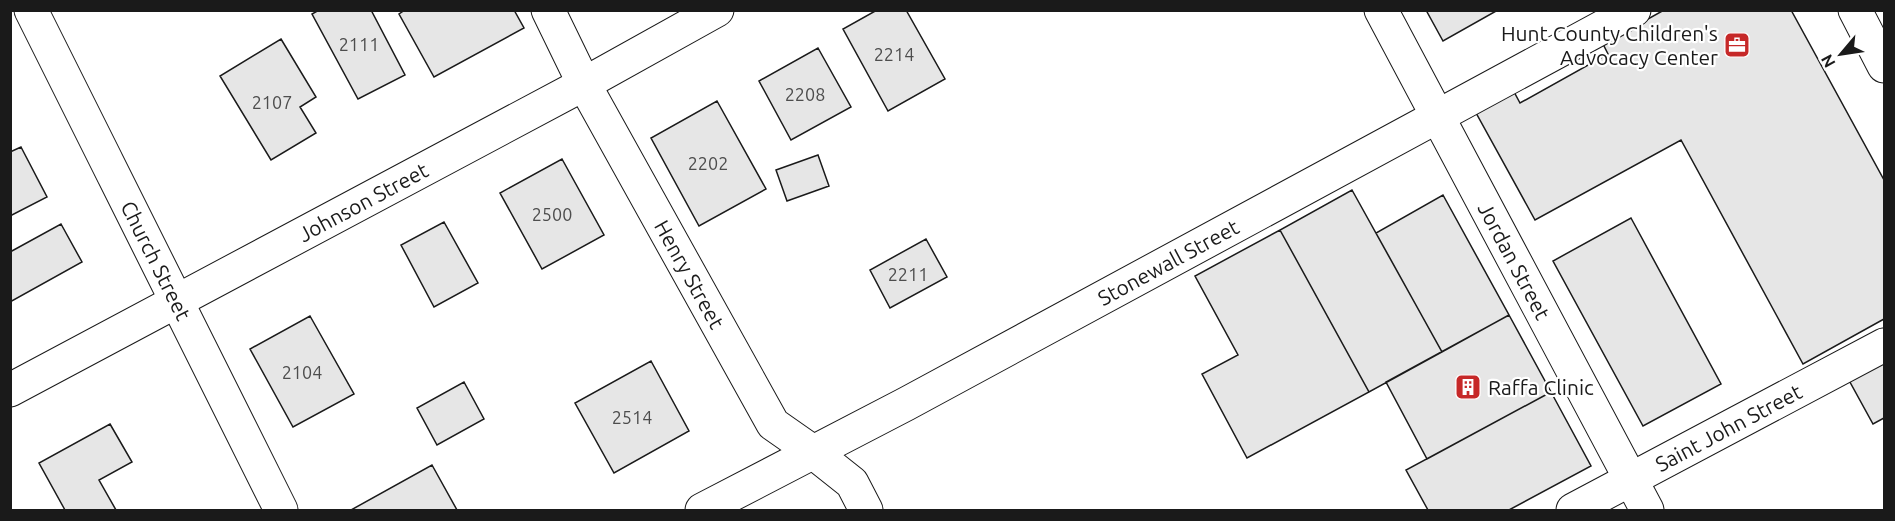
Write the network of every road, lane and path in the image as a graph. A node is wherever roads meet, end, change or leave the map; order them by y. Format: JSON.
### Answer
{"nodes":[{"id":1,"x":31,"y":10,"type":"edge"},
{"id":2,"x":548,"y":10,"type":"edge"},
{"id":3,"x":717,"y":10,"type":"edge"},
{"id":4,"x":1381,"y":10,"type":"edge"},
{"id":5,"x":1634,"y":10,"type":"edge"},
{"id":6,"x":1855,"y":10,"type":"edge"},
{"id":7,"x":1884,"y":66,"type":"edge"},
{"id":8,"x":584,"y":84,"type":"junction"},
{"id":9,"x":1438,"y":115,"type":"junction"},
{"id":10,"x":177,"y":302,"type":"junction"},
{"id":11,"x":1884,"y":345,"type":"edge"},
{"id":12,"x":10,"y":390,"type":"edge"},
{"id":13,"x":813,"y":452,"type":"junction"},
{"id":14,"x":1631,"y":480,"type":"junction"},
{"id":15,"x":281,"y":510,"type":"edge"},
{"id":16,"x":702,"y":510,"type":"edge"},
{"id":17,"x":866,"y":510,"type":"edge"},
{"id":18,"x":1573,"y":510,"type":"edge"},
{"id":19,"x":1647,"y":510,"type":"edge"}],
"edges":[{"from":1,"to":10,"type":"street","name":"Church Street"},
{"from":2,"to":8,"type":"street","name":"Henry Street"},
{"from":3,"to":8,"type":"street","name":"Johnson Street"},
{"from":4,"to":9,"type":"street","name":"Jordan Street"},
{"from":5,"to":9,"type":"street","name":"Stonewall Street"},
{"from":6,"to":7,"type":"street"},
{"from":8,"to":10,"type":"street","name":"Johnson Street"},
{"from":8,"to":13,"type":"street","name":"Henry Street"},
{"from":9,"to":13,"type":"street","name":"Stonewall Street"},
{"from":9,"to":14,"type":"street","name":"Jordan Street"},
{"from":10,"to":12,"type":"street","name":"Johnson Street"},
{"from":10,"to":15,"type":"street","name":"Church Street"},
{"from":11,"to":14,"type":"street","name":"Saint John Street"},
{"from":13,"to":16,"type":"street","name":"Stonewall Street"},
{"from":13,"to":17,"type":"street","name":"Henry Street"},
{"from":14,"to":18,"type":"street","name":"Saint John Street"},
{"from":14,"to":19,"type":"street","name":"Jordan Street"}]}
